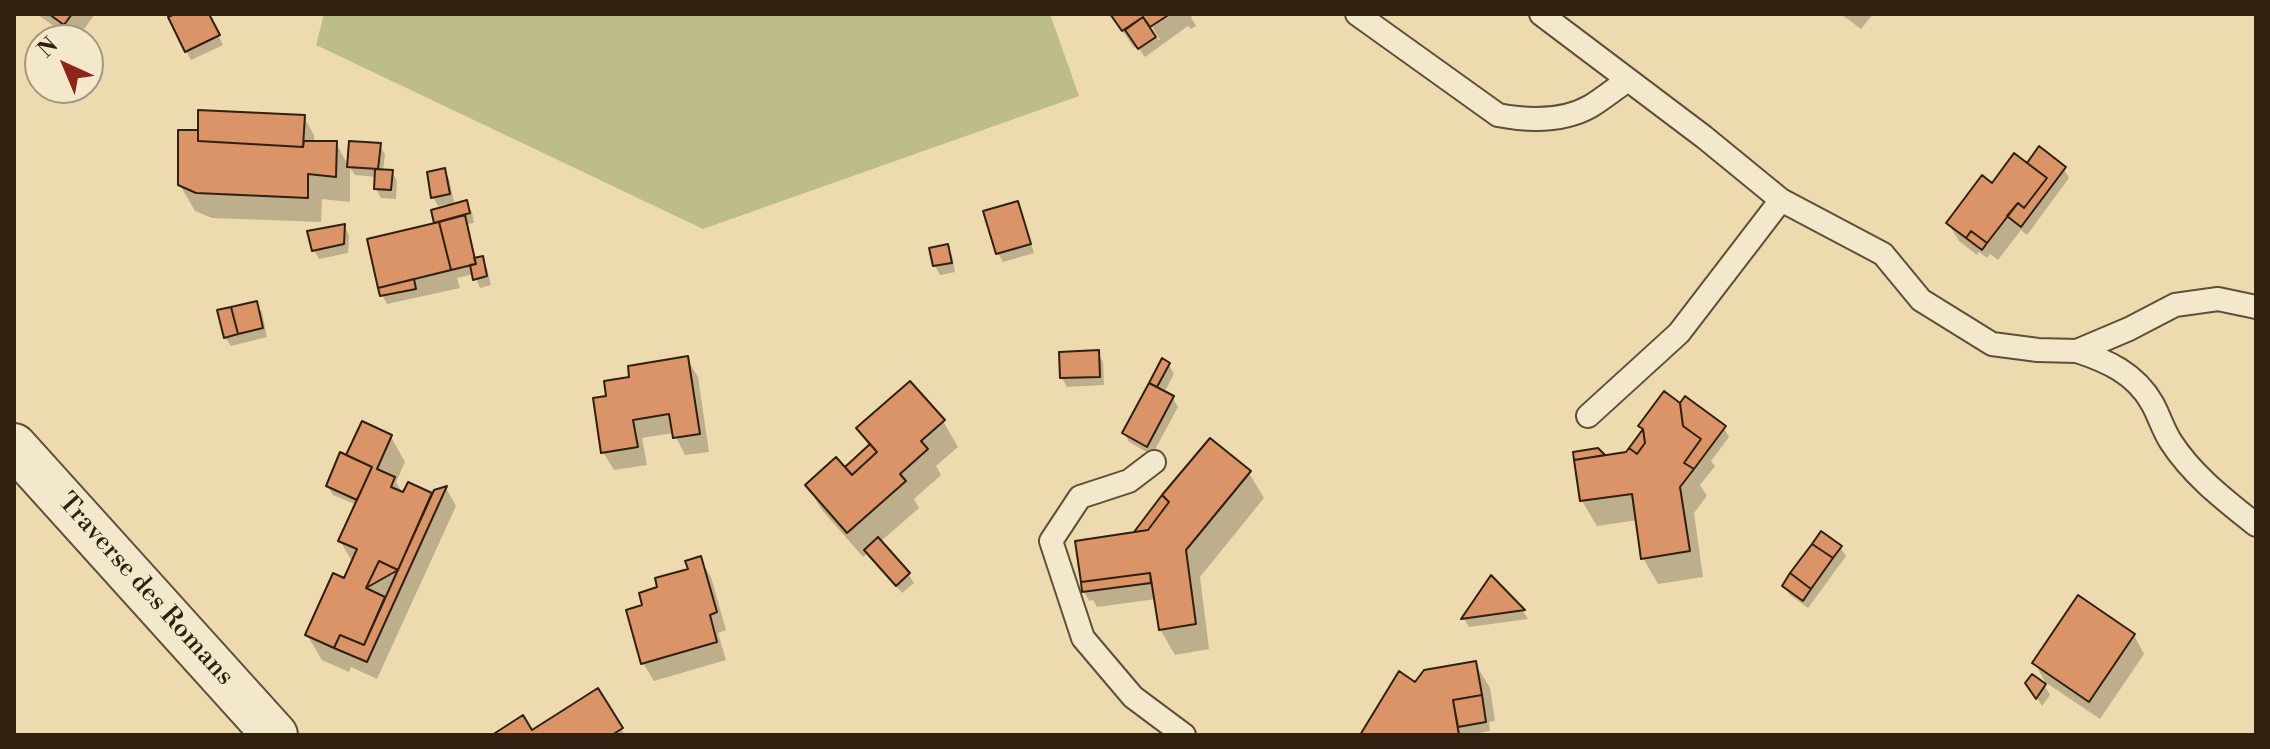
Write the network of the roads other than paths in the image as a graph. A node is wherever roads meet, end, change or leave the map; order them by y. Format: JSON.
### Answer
{"nodes":[{"id":1,"x":1357,"y":14,"type":"edge"},
{"id":2,"x":1541,"y":14,"type":"edge"},
{"id":3,"x":1628,"y":80,"type":"junction"},
{"id":4,"x":1781,"y":200,"type":"junction"},
{"id":5,"x":2256,"y":307,"type":"edge"},
{"id":6,"x":2077,"y":351,"type":"junction"},
{"id":7,"x":1588,"y":416,"type":"dead end"},
{"id":8,"x":14,"y":446,"type":"edge"},
{"id":9,"x":1154,"y":462,"type":"dead end"},
{"id":10,"x":2256,"y":525,"type":"edge"},
{"id":11,"x":275,"y":735,"type":"edge"},
{"id":12,"x":1184,"y":735,"type":"edge"}],
"edges":[{"from":1,"to":3,"type":"lane"},
{"from":2,"to":3,"type":"lane"},
{"from":3,"to":4,"type":"lane"},
{"from":4,"to":6,"type":"lane"},
{"from":4,"to":7,"type":"lane"},
{"from":5,"to":6,"type":"lane"},
{"from":6,"to":10,"type":"lane"},
{"from":8,"to":11,"type":"street","name":"Traverse des Romans"},
{"from":9,"to":12,"type":"lane"}]}
